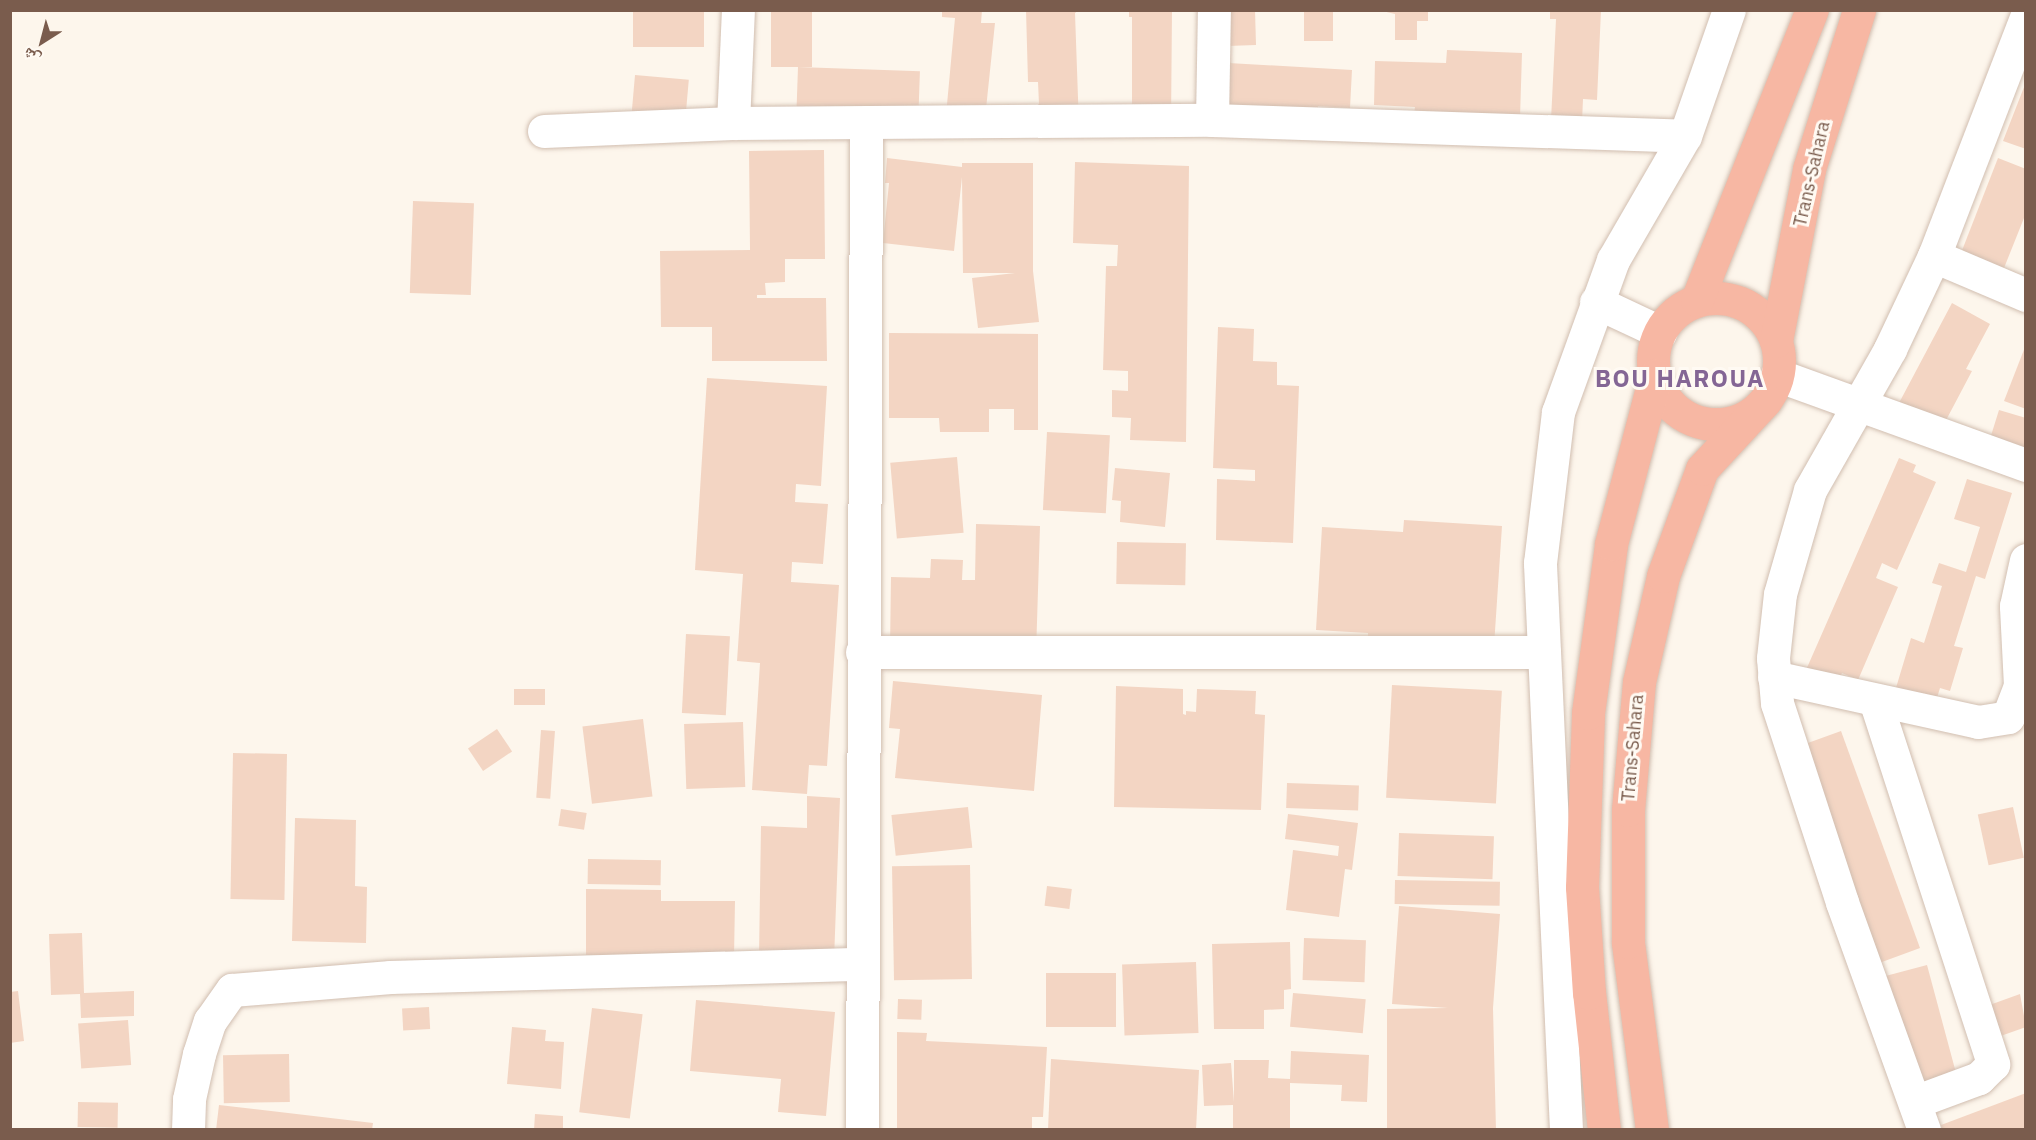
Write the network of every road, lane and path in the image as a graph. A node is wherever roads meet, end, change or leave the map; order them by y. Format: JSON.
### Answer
{"nodes":[{"id":1,"x":738,"y":10,"type":"edge"},
{"id":2,"x":1214,"y":10,"type":"edge"},
{"id":3,"x":1729,"y":10,"type":"edge"},
{"id":4,"x":1812,"y":10,"type":"edge"},
{"id":5,"x":1859,"y":10,"type":"edge"},
{"id":6,"x":2025,"y":17,"type":"edge"},
{"id":7,"x":1212,"y":120,"type":"junction"},
{"id":8,"x":866,"y":122,"type":"junction"},
{"id":9,"x":733,"y":123,"type":"junction"},
{"id":10,"x":544,"y":131,"type":"dead end"},
{"id":11,"x":1685,"y":136,"type":"junction"},
{"id":12,"x":1934,"y":256,"type":"junction"},
{"id":13,"x":2025,"y":295,"type":"edge"},
{"id":14,"x":1697,"y":300,"type":"junction"},
{"id":15,"x":1596,"y":302,"type":"junction"},
{"id":16,"x":1660,"y":332,"type":"junction"},
{"id":17,"x":1776,"y":341,"type":"junction"},
{"id":18,"x":1655,"y":376,"type":"junction"},
{"id":19,"x":1771,"y":387,"type":"junction"},
{"id":20,"x":1859,"y":407,"type":"junction"},
{"id":21,"x":2025,"y":465,"type":"edge"},
{"id":22,"x":2025,"y":560,"type":"edge"},
{"id":23,"x":862,"y":652,"type":"junction"},
{"id":24,"x":1544,"y":652,"type":"junction"},
{"id":25,"x":1774,"y":676,"type":"junction"},
{"id":26,"x":1875,"y":700,"type":"junction"},
{"id":27,"x":862,"y":964,"type":"junction"},
{"id":28,"x":1918,"y":1116,"type":"edge"},
{"id":29,"x":188,"y":1130,"type":"edge"},
{"id":30,"x":862,"y":1130,"type":"edge"},
{"id":31,"x":1566,"y":1130,"type":"edge"},
{"id":32,"x":1604,"y":1130,"type":"edge"},
{"id":33,"x":1652,"y":1130,"type":"edge"}],
"edges":[{"from":1,"to":9,"type":"street"},
{"from":2,"to":7,"type":"street"},
{"from":3,"to":11,"type":"street"},
{"from":4,"to":14,"type":"highway"},
{"from":5,"to":17,"type":"highway","name":"Trans-Sahara"},
{"from":6,"to":12,"type":"street"},
{"from":7,"to":8,"type":"street"},
{"from":7,"to":11,"type":"street"},
{"from":8,"to":9,"type":"street"},
{"from":8,"to":23,"type":"street"},
{"from":9,"to":10,"type":"street"},
{"from":11,"to":15,"type":"street"},
{"from":12,"to":13,"type":"street"},
{"from":12,"to":20,"type":"street"},
{"from":14,"to":16,"type":"highway"},
{"from":14,"to":17,"type":"highway"},
{"from":15,"to":16,"type":"street"},
{"from":15,"to":24,"type":"street"},
{"from":16,"to":18,"type":"highway"},
{"from":17,"to":19,"type":"highway"},
{"from":18,"to":19,"type":"highway"},
{"from":18,"to":32,"type":"highway"},
{"from":19,"to":20,"type":"street"},
{"from":19,"to":33,"type":"highway","name":"Trans-Sahara"},
{"from":20,"to":21,"type":"street"},
{"from":20,"to":25,"type":"street"},
{"from":22,"to":26,"type":"street"},
{"from":23,"to":24,"type":"street"},
{"from":23,"to":27,"type":"street"},
{"from":24,"to":31,"type":"street"},
{"from":25,"to":26,"type":"street"},
{"from":25,"to":28,"type":"street"},
{"from":26,"to":28,"type":"street"},
{"from":27,"to":29,"type":"street"},
{"from":27,"to":30,"type":"street"}]}
